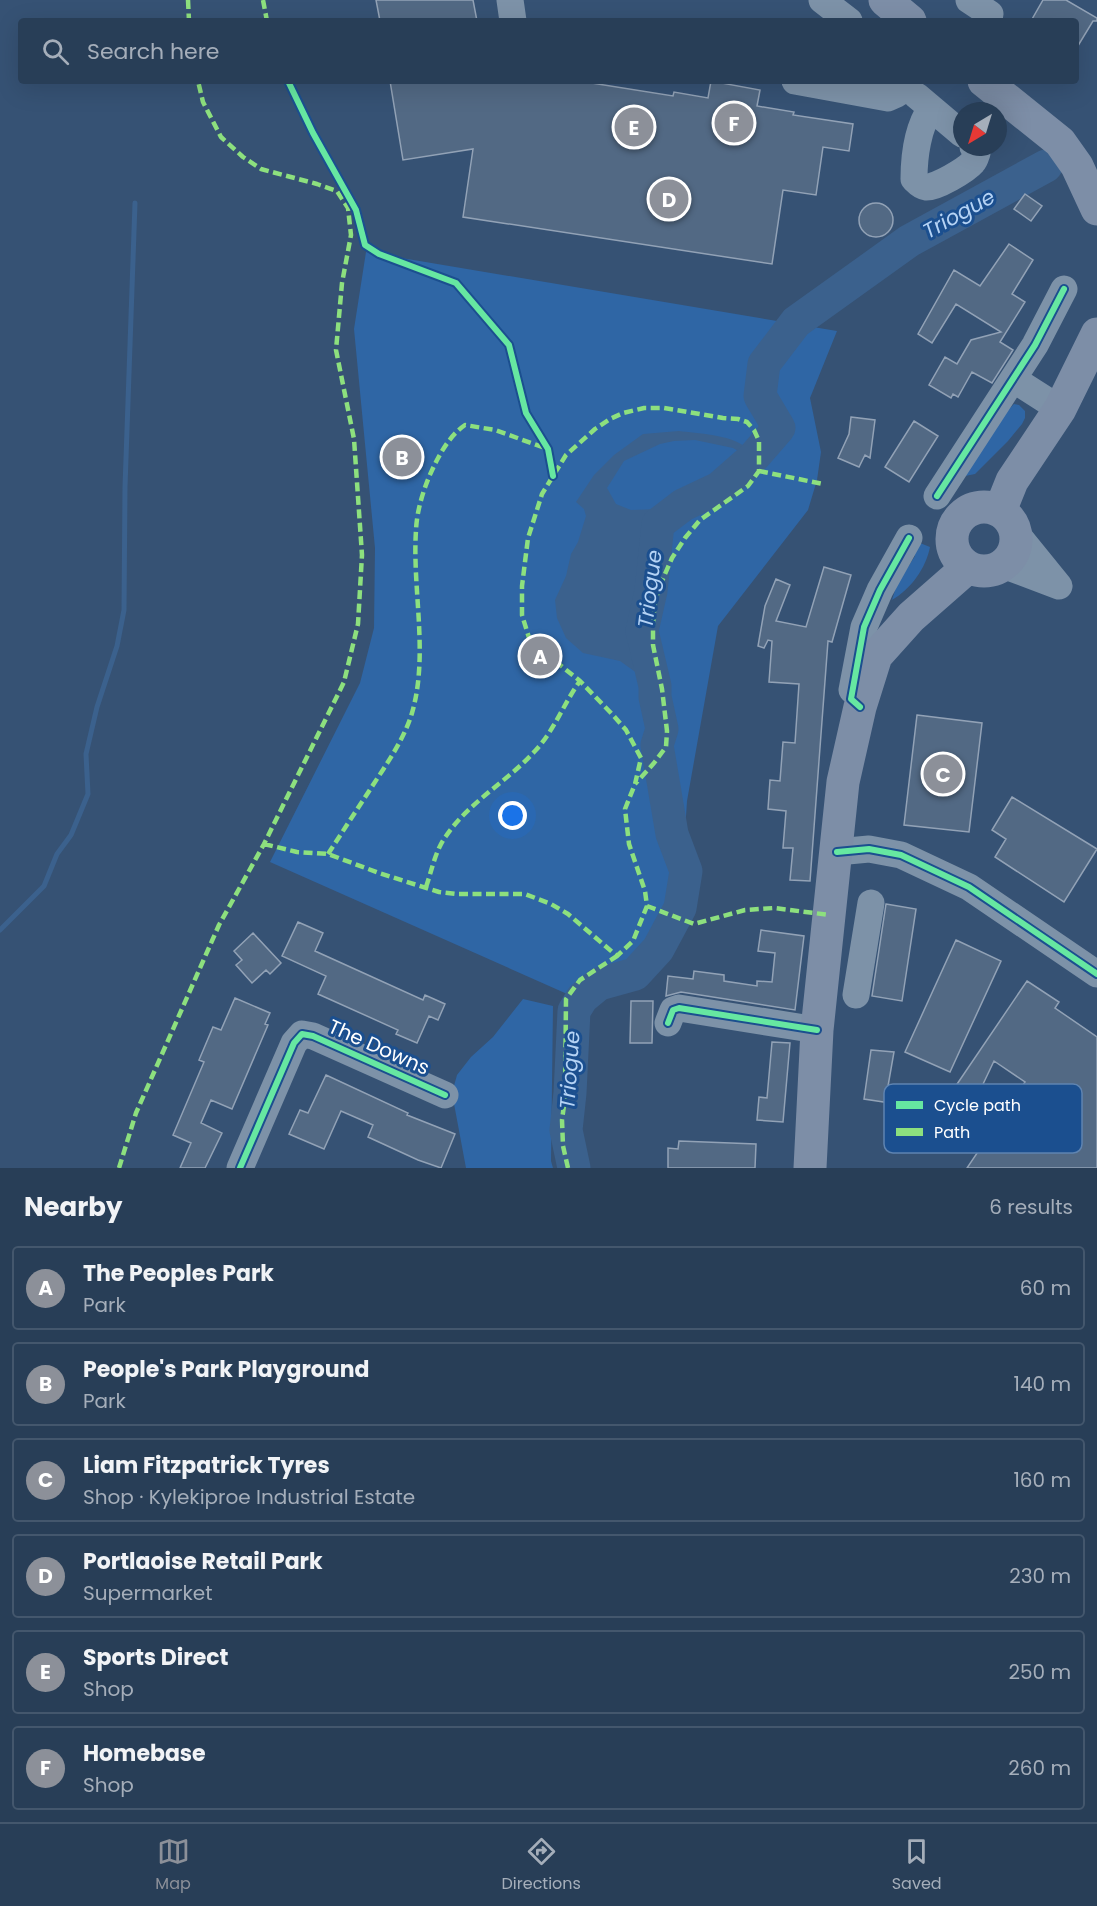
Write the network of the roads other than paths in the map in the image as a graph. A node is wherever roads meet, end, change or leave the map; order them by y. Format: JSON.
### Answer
{"nodes":[{"id":1,"x":510,"y":0,"type":"edge"},
{"id":2,"x":822,"y":0,"type":"edge"},
{"id":3,"x":885,"y":0,"type":"edge"},
{"id":4,"x":513,"y":18,"type":"edge"},
{"id":5,"x":845,"y":18,"type":"edge"},
{"id":6,"x":906,"y":18,"type":"edge"},
{"id":7,"x":811,"y":84,"type":"edge"},
{"id":8,"x":905,"y":84,"type":"edge"},
{"id":9,"x":988,"y":84,"type":"edge"},
{"id":10,"x":931,"y":108,"type":"junction"},
{"id":11,"x":953,"y":126,"type":"edge"},
{"id":12,"x":976,"y":156,"type":"edge"},
{"id":13,"x":1078,"y":161,"type":"edge"},
{"id":14,"x":1097,"y":209,"type":"edge"},
{"id":15,"x":1064,"y":289,"type":"dead end"},
{"id":16,"x":1097,"y":334,"type":"edge"},
{"id":17,"x":1013,"y":379,"type":"junction"},
{"id":18,"x":1060,"y":409,"type":"junction"},
{"id":19,"x":937,"y":496,"type":"dead end"},
{"id":20,"x":1008,"y":522,"type":"junction"},
{"id":21,"x":909,"y":538,"type":"dead end"},
{"id":22,"x":1003,"y":565,"type":"junction"},
{"id":23,"x":968,"y":567,"type":"junction"},
{"id":24,"x":860,"y":707,"type":"junction"},
{"id":25,"x":837,"y":852,"type":"junction"},
{"id":26,"x":871,"y":903,"type":"dead end"},
{"id":27,"x":862,"y":959,"type":"junction"},
{"id":28,"x":824,"y":963,"type":"junction"},
{"id":29,"x":1097,"y":975,"type":"edge"},
{"id":30,"x":856,"y":995,"type":"dead end"},
{"id":31,"x":668,"y":1023,"type":"dead end"},
{"id":32,"x":817,"y":1030,"type":"junction"},
{"id":33,"x":445,"y":1095,"type":"dead end"},
{"id":34,"x":240,"y":1168,"type":"edge"},
{"id":35,"x":810,"y":1168,"type":"edge"}],
"edges":[{"from":1,"to":4,"type":"street"},
{"from":2,"to":5,"type":"street"},
{"from":3,"to":6,"type":"main road"},
{"from":7,"to":8,"type":"street"},
{"from":8,"to":10,"type":"street"},
{"from":9,"to":13,"type":"main road"},
{"from":10,"to":11,"type":"street"},
{"from":10,"to":12,"type":"street"},
{"from":13,"to":14,"type":"main road"},
{"from":15,"to":17,"type":"street"},
{"from":16,"to":18,"type":"main road"},
{"from":17,"to":18,"type":"street"},
{"from":17,"to":19,"type":"street"},
{"from":18,"to":20,"type":"main road"},
{"from":20,"to":22,"type":"main road"},
{"from":20,"to":22,"type":"street"},
{"from":20,"to":23,"type":"main road"},
{"from":21,"to":24,"type":"street"},
{"from":22,"to":23,"type":"main road"},
{"from":23,"to":24,"type":"main road"},
{"from":24,"to":25,"type":"main road"},
{"from":25,"to":28,"type":"main road"},
{"from":25,"to":29,"type":"street"},
{"from":26,"to":27,"type":"street"},
{"from":27,"to":28,"type":"street"},
{"from":27,"to":30,"type":"street"},
{"from":28,"to":32,"type":"main road"},
{"from":31,"to":32,"type":"street"},
{"from":32,"to":35,"type":"main road"},
{"from":33,"to":34,"type":"street","name":"The Downs"}]}
